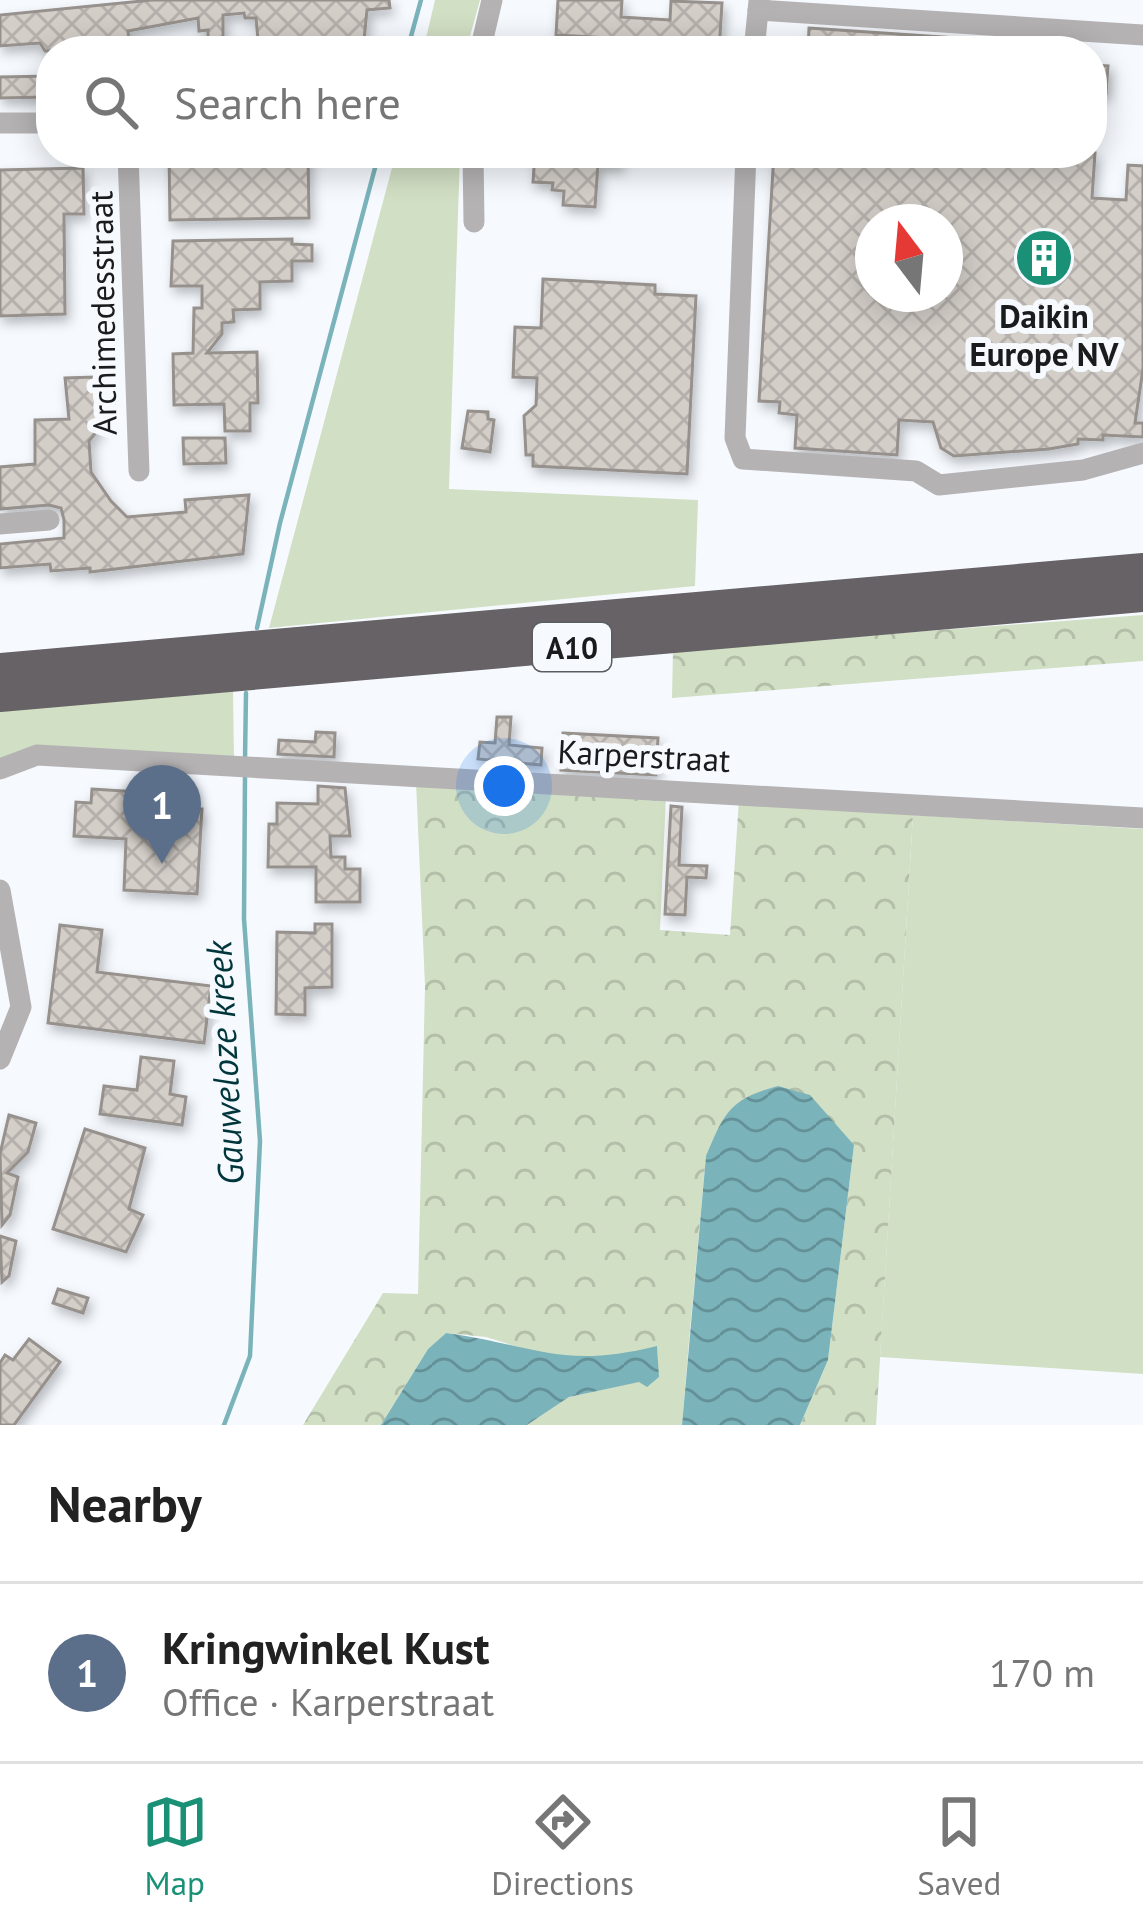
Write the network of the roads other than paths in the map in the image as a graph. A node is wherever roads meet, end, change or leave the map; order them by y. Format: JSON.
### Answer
{"nodes":[{"id":1,"x":492,"y":0,"type":"edge"},
{"id":2,"x":759,"y":5,"type":"edge"},
{"id":3,"x":1143,"y":35,"type":"edge"},
{"id":4,"x":484,"y":36,"type":"edge"},
{"id":5,"x":756,"y":36,"type":"edge"},
{"id":6,"x":0,"y":123,"type":"edge"},
{"id":7,"x":36,"y":123,"type":"edge"},
{"id":8,"x":129,"y":168,"type":"edge"},
{"id":9,"x":473,"y":168,"type":"edge"},
{"id":10,"x":745,"y":168,"type":"edge"},
{"id":11,"x":474,"y":222,"type":"dead end"},
{"id":12,"x":1141,"y":455,"type":"edge"},
{"id":13,"x":139,"y":471,"type":"dead end"},
{"id":14,"x":49,"y":520,"type":"dead end"},
{"id":15,"x":0,"y":524,"type":"edge"},
{"id":16,"x":1143,"y":568,"type":"edge"},
{"id":17,"x":1143,"y":597,"type":"edge"},
{"id":18,"x":0,"y":668,"type":"edge"},
{"id":19,"x":0,"y":697,"type":"edge"},
{"id":20,"x":0,"y":769,"type":"edge"},
{"id":21,"x":1143,"y":818,"type":"edge"},
{"id":22,"x":0,"y":890,"type":"edge"},
{"id":23,"x":0,"y":1059,"type":"edge"}],
"edges":[{"from":1,"to":4,"type":"street"},
{"from":2,"to":3,"type":"street"},
{"from":2,"to":5,"type":"street"},
{"from":6,"to":7,"type":"street"},
{"from":8,"to":13,"type":"street","name":"Archimedesstraat"},
{"from":9,"to":11,"type":"street"},
{"from":10,"to":12,"type":"street"},
{"from":14,"to":15,"type":"street"},
{"from":16,"to":18,"type":"highway","number":"A10"},
{"from":17,"to":19,"type":"highway","number":"A10"},
{"from":20,"to":21,"type":"street","name":"Karperstraat"},
{"from":22,"to":23,"type":"street"}]}
